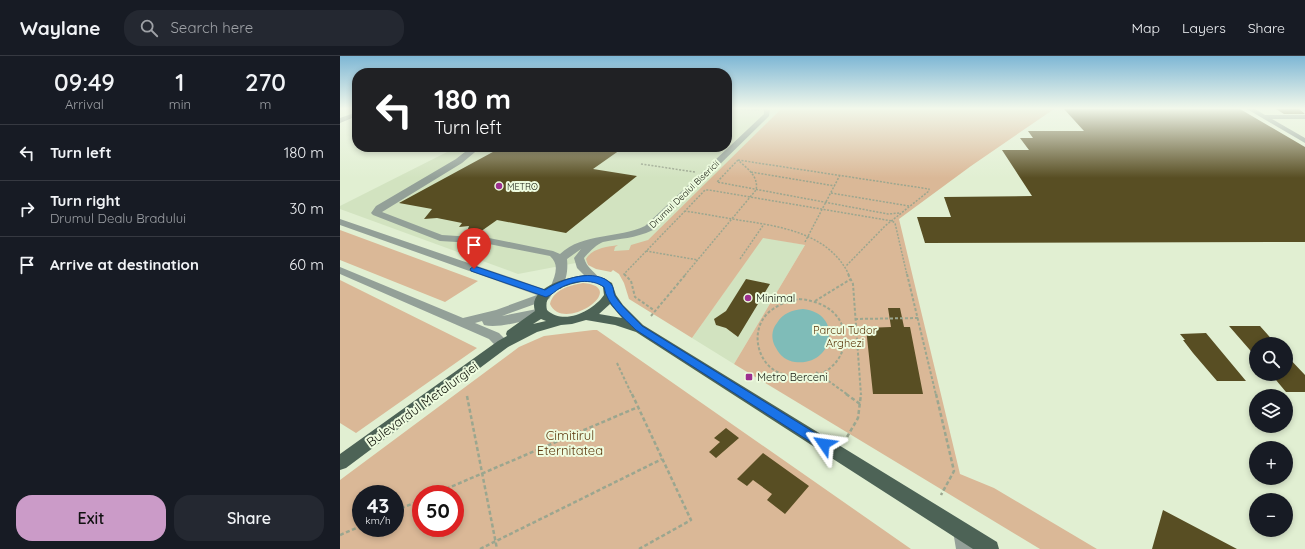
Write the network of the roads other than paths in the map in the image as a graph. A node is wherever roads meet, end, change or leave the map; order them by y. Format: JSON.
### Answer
{"nodes":[{"id":1,"x":749,"y":132,"type":"edge"},
{"id":2,"x":1289,"y":132,"type":"edge"},
{"id":3,"x":1305,"y":141,"type":"edge"},
{"id":4,"x":732,"y":142,"type":"edge"},
{"id":5,"x":738,"y":143,"type":"junction"},
{"id":6,"x":732,"y":147,"type":"edge"},
{"id":7,"x":468,"y":152,"type":"edge"},
{"id":8,"x":727,"y":152,"type":"edge"},
{"id":9,"x":340,"y":222,"type":"edge"},
{"id":10,"x":602,"y":240,"type":"junction"},
{"id":11,"x":561,"y":264,"type":"junction"},
{"id":12,"x":340,"y":270,"type":"edge"},
{"id":13,"x":594,"y":279,"type":"junction"},
{"id":14,"x":557,"y":286,"type":"junction"},
{"id":15,"x":545,"y":295,"type":"junction"},
{"id":16,"x":610,"y":295,"type":"junction"},
{"id":17,"x":542,"y":312,"type":"junction"},
{"id":18,"x":586,"y":316,"type":"junction"},
{"id":19,"x":563,"y":320,"type":"junction"},
{"id":20,"x":462,"y":322,"type":"junction"},
{"id":21,"x":639,"y":328,"type":"junction"},
{"id":22,"x":499,"y":340,"type":"junction"},
{"id":23,"x":340,"y":463,"type":"edge"},
{"id":24,"x":962,"y":531,"type":"junction"},
{"id":25,"x":965,"y":549,"type":"edge"},
{"id":26,"x":990,"y":549,"type":"edge"}],
"edges":[{"from":1,"to":5,"type":"street","name":"Drumul Dealul Bisericii"},
{"from":2,"to":3,"type":"street"},
{"from":4,"to":5,"type":"street"},
{"from":5,"to":6,"type":"street","name":"Drumul Dealul Bisericii"},
{"from":7,"to":11,"type":"street"},
{"from":8,"to":10,"type":"street","name":"Drumul Dealul Bisericii"},
{"from":9,"to":15,"type":"street"},
{"from":10,"to":11,"type":"street","name":"Drumul Dealul Bisericii"},
{"from":10,"to":13,"type":"street","name":"Drumul Dealul Bisericii"},
{"from":11,"to":14,"type":"street","name":"Drumul Dealul Bisericii"},
{"from":12,"to":20,"type":"street"},
{"from":13,"to":14,"type":"main road"},
{"from":13,"to":16,"type":"main road"},
{"from":14,"to":15,"type":"main road"},
{"from":15,"to":17,"type":"main road"},
{"from":15,"to":20,"type":"street"},
{"from":16,"to":18,"type":"main road"},
{"from":16,"to":21,"type":"main road"},
{"from":17,"to":19,"type":"main road"},
{"from":17,"to":20,"type":"street"},
{"from":17,"to":22,"type":"main road","name":"Bulevardul Metalurgiei"},
{"from":18,"to":19,"type":"main road","name":"Bulevardul Metalurgiei"},
{"from":18,"to":21,"type":"main road"},
{"from":19,"to":22,"type":"main road","name":"Bulevardul Metalurgiei"},
{"from":20,"to":22,"type":"street"},
{"from":21,"to":24,"type":"main road"},
{"from":22,"to":23,"type":"main road","name":"Bulevardul Metalurgiei"},
{"from":24,"to":25,"type":"street"},
{"from":24,"to":26,"type":"main road"}]}
